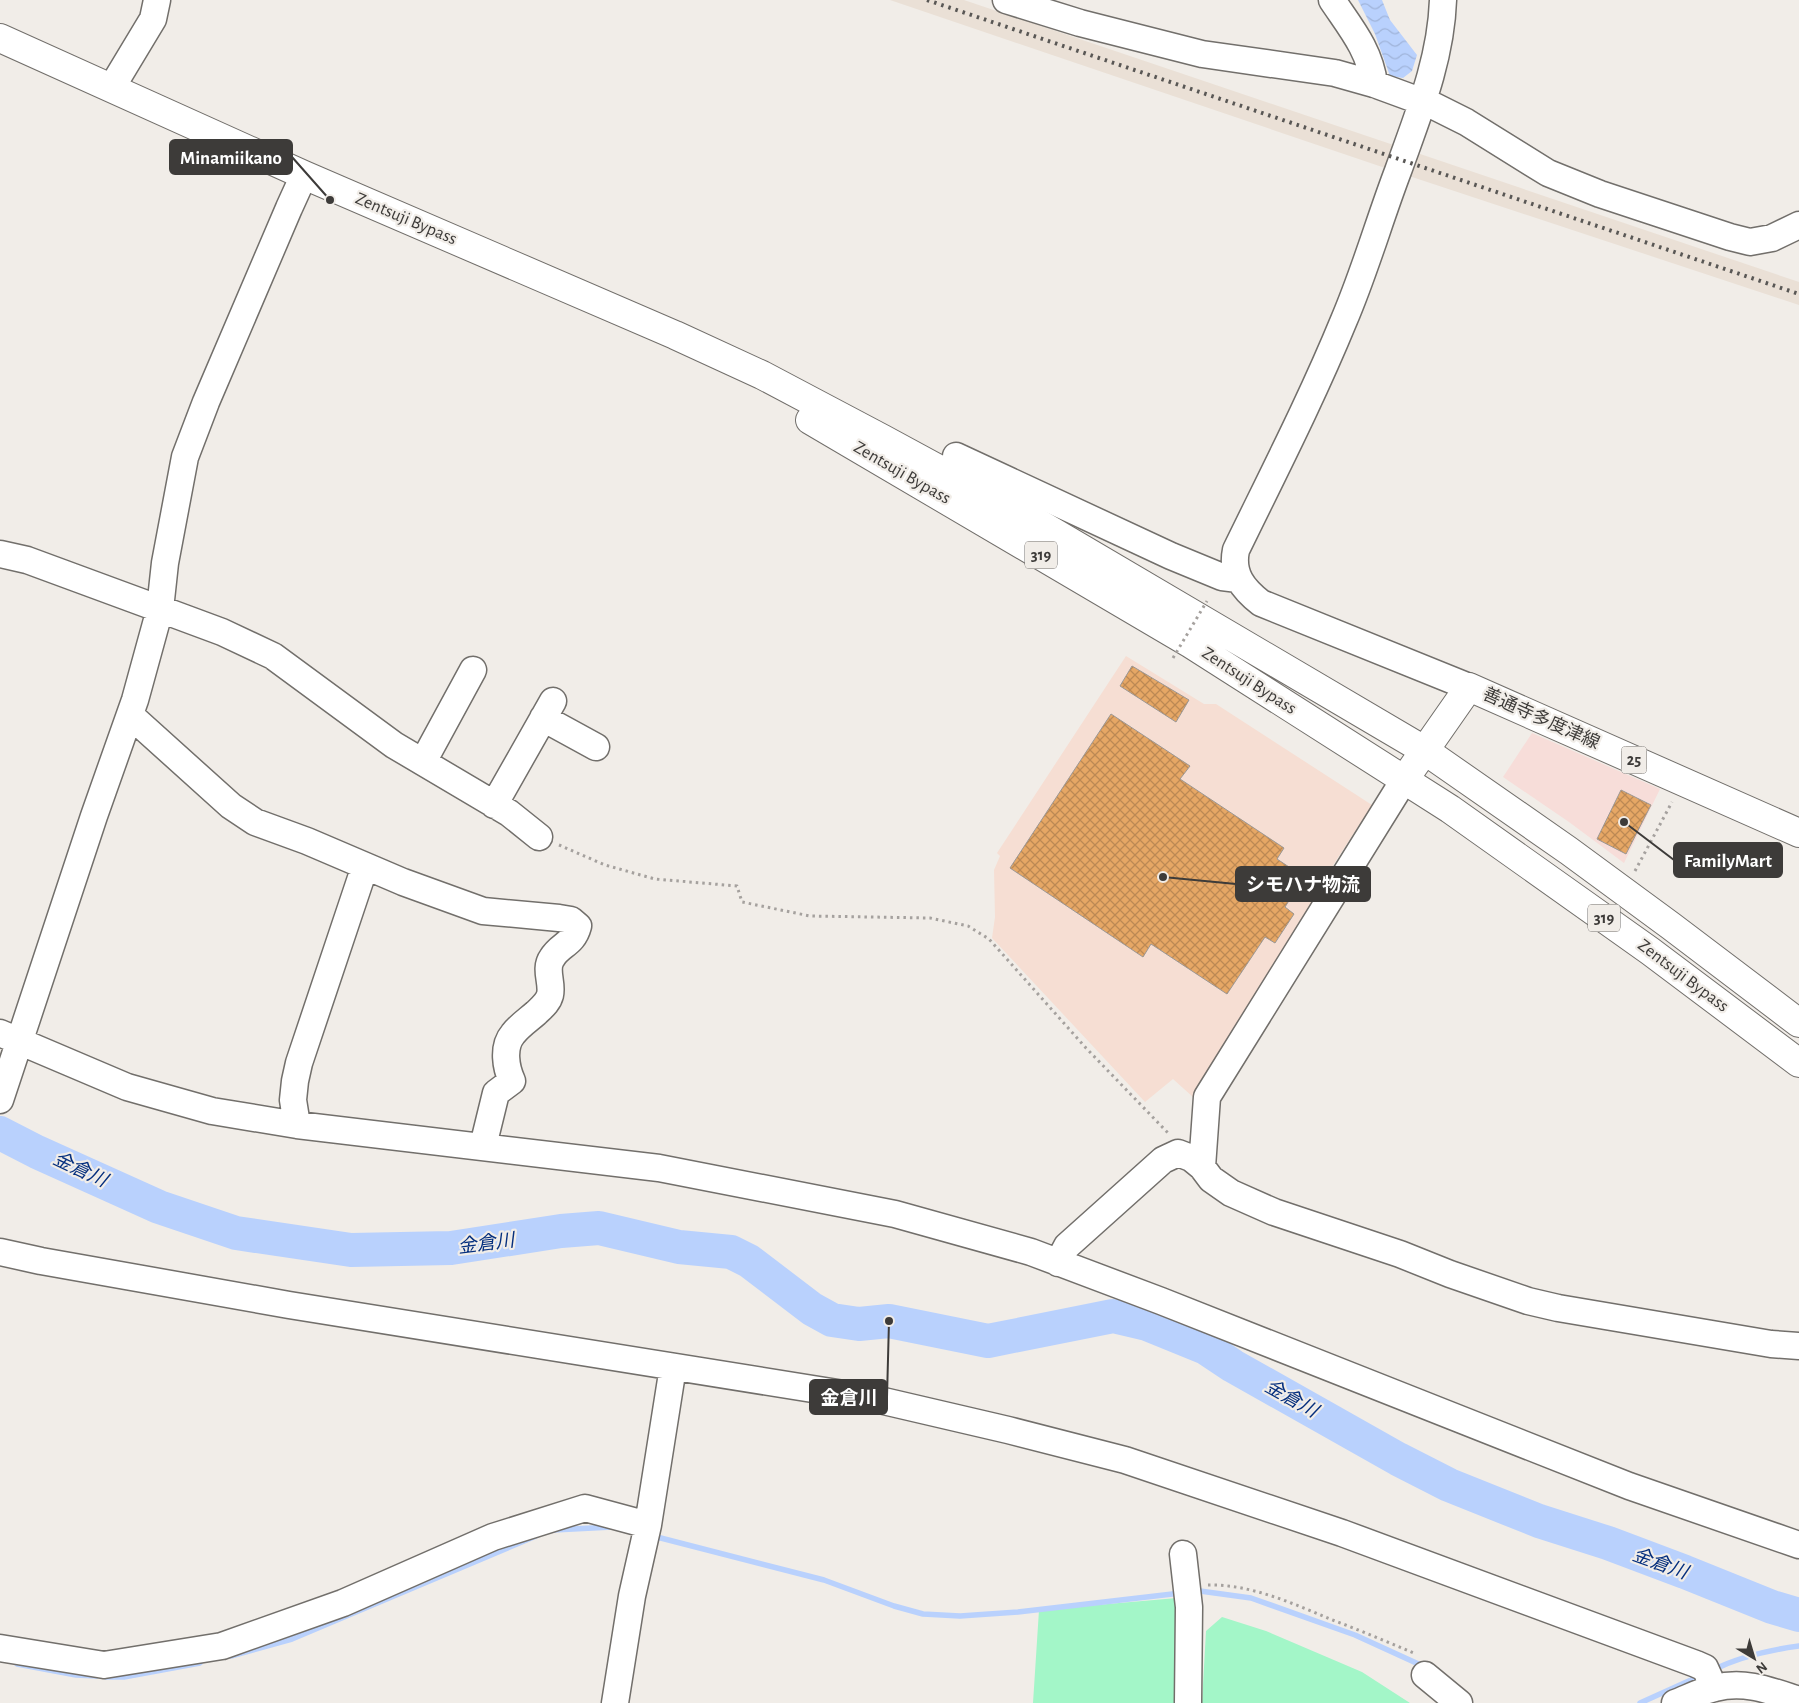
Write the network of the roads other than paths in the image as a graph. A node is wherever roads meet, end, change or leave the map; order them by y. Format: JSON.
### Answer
{"nodes":[{"id":1,"x":157,"y":0,"type":"edge"},
{"id":2,"x":1006,"y":0,"type":"edge"},
{"id":3,"x":1332,"y":0,"type":"edge"},
{"id":4,"x":1443,"y":0,"type":"edge"},
{"id":5,"x":0,"y":38,"type":"edge"},
{"id":6,"x":1374,"y":84,"type":"junction"},
{"id":7,"x":112,"y":88,"type":"junction"},
{"id":8,"x":1423,"y":102,"type":"junction"},
{"id":9,"x":304,"y":175,"type":"junction"},
{"id":10,"x":1799,"y":225,"type":"edge"},
{"id":11,"x":676,"y":336,"type":"junction"},
{"id":12,"x":956,"y":456,"type":"dead end"},
{"id":13,"x":0,"y":554,"type":"edge"},
{"id":14,"x":1238,"y":580,"type":"junction"},
{"id":15,"x":160,"y":609,"type":"junction"},
{"id":16,"x":473,"y":670,"type":"dead end"},
{"id":17,"x":1468,"y":687,"type":"junction"},
{"id":18,"x":130,"y":715,"type":"junction"},
{"id":19,"x":596,"y":747,"type":"dead end"},
{"id":20,"x":1424,"y":750,"type":"junction"},
{"id":21,"x":423,"y":762,"type":"junction"},
{"id":22,"x":1404,"y":780,"type":"junction"},
{"id":23,"x":494,"y":805,"type":"junction"},
{"id":24,"x":1799,"y":833,"type":"edge"},
{"id":25,"x":540,"y":837,"type":"road end"},
{"id":26,"x":365,"y":866,"type":"junction"},
{"id":27,"x":1799,"y":1023,"type":"edge"},
{"id":28,"x":10,"y":1037,"type":"edge"},
{"id":29,"x":1799,"y":1063,"type":"edge"},
{"id":30,"x":0,"y":1100,"type":"edge"},
{"id":31,"x":297,"y":1125,"type":"junction"},
{"id":32,"x":484,"y":1146,"type":"junction"},
{"id":33,"x":1197,"y":1163,"type":"junction"},
{"id":34,"x":0,"y":1252,"type":"edge"},
{"id":35,"x":1058,"y":1263,"type":"junction"},
{"id":36,"x":1799,"y":1346,"type":"edge"},
{"id":37,"x":673,"y":1367,"type":"junction"},
{"id":38,"x":646,"y":1531,"type":"junction"},
{"id":39,"x":1799,"y":1545,"type":"edge"},
{"id":40,"x":1183,"y":1554,"type":"dead end"},
{"id":41,"x":0,"y":1648,"type":"edge"},
{"id":42,"x":1424,"y":1666,"type":"road end"},
{"id":43,"x":1710,"y":1679,"type":"junction"},
{"id":44,"x":1799,"y":1700,"type":"edge"},
{"id":45,"x":615,"y":1703,"type":"edge"},
{"id":46,"x":1188,"y":1703,"type":"edge"},
{"id":47,"x":1459,"y":1703,"type":"edge"},
{"id":48,"x":1675,"y":1703,"type":"edge"}],
"edges":[{"from":1,"to":7,"type":"street"},
{"from":2,"to":6,"type":"street"},
{"from":3,"to":6,"type":"street"},
{"from":4,"to":8,"type":"street"},
{"from":5,"to":7,"type":"main road","name":"Zentsuji Bypass","number":"319"},
{"from":6,"to":8,"type":"street"},
{"from":7,"to":9,"type":"main road","name":"Zentsuji Bypass","number":"319"},
{"from":8,"to":10,"type":"street"},
{"from":8,"to":14,"type":"street"},
{"from":9,"to":11,"type":"main road","name":"Zentsuji Bypass","number":"319"},
{"from":9,"to":15,"type":"street"},
{"from":11,"to":20,"type":"main road","name":"Zentsuji Bypass","number":"319"},
{"from":11,"to":22,"type":"main road","name":"Zentsuji Bypass","number":"319"},
{"from":12,"to":14,"type":"street"},
{"from":13,"to":15,"type":"street"},
{"from":14,"to":17,"type":"street"},
{"from":15,"to":18,"type":"street"},
{"from":15,"to":21,"type":"street"},
{"from":16,"to":21,"type":"street"},
{"from":17,"to":20,"type":"main road","name":"善通寺多度津線"},
{"from":17,"to":24,"type":"main road","name":"善通寺多度津線","number":"25"},
{"from":18,"to":26,"type":"street"},
{"from":18,"to":28,"type":"street"},
{"from":19,"to":23,"type":"street"},
{"from":20,"to":22,"type":"main road","name":"善通寺多度津線"},
{"from":20,"to":27,"type":"main road","name":"Zentsuji Bypass","number":"319"},
{"from":21,"to":23,"type":"street"},
{"from":22,"to":29,"type":"main road","name":"Zentsuji Bypass","number":"319"},
{"from":22,"to":33,"type":"street"},
{"from":23,"to":25,"type":"street"},
{"from":26,"to":31,"type":"street"},
{"from":26,"to":32,"type":"street"},
{"from":28,"to":30,"type":"street"},
{"from":28,"to":31,"type":"street"},
{"from":31,"to":32,"type":"street"},
{"from":32,"to":35,"type":"street"},
{"from":33,"to":35,"type":"street"},
{"from":33,"to":36,"type":"street"},
{"from":34,"to":37,"type":"street"},
{"from":35,"to":39,"type":"street"},
{"from":37,"to":38,"type":"street"},
{"from":37,"to":43,"type":"street"},
{"from":38,"to":41,"type":"street"},
{"from":38,"to":45,"type":"street"},
{"from":40,"to":46,"type":"street"},
{"from":42,"to":47,"type":"street"},
{"from":43,"to":44,"type":"street"},
{"from":43,"to":48,"type":"street"}]}
